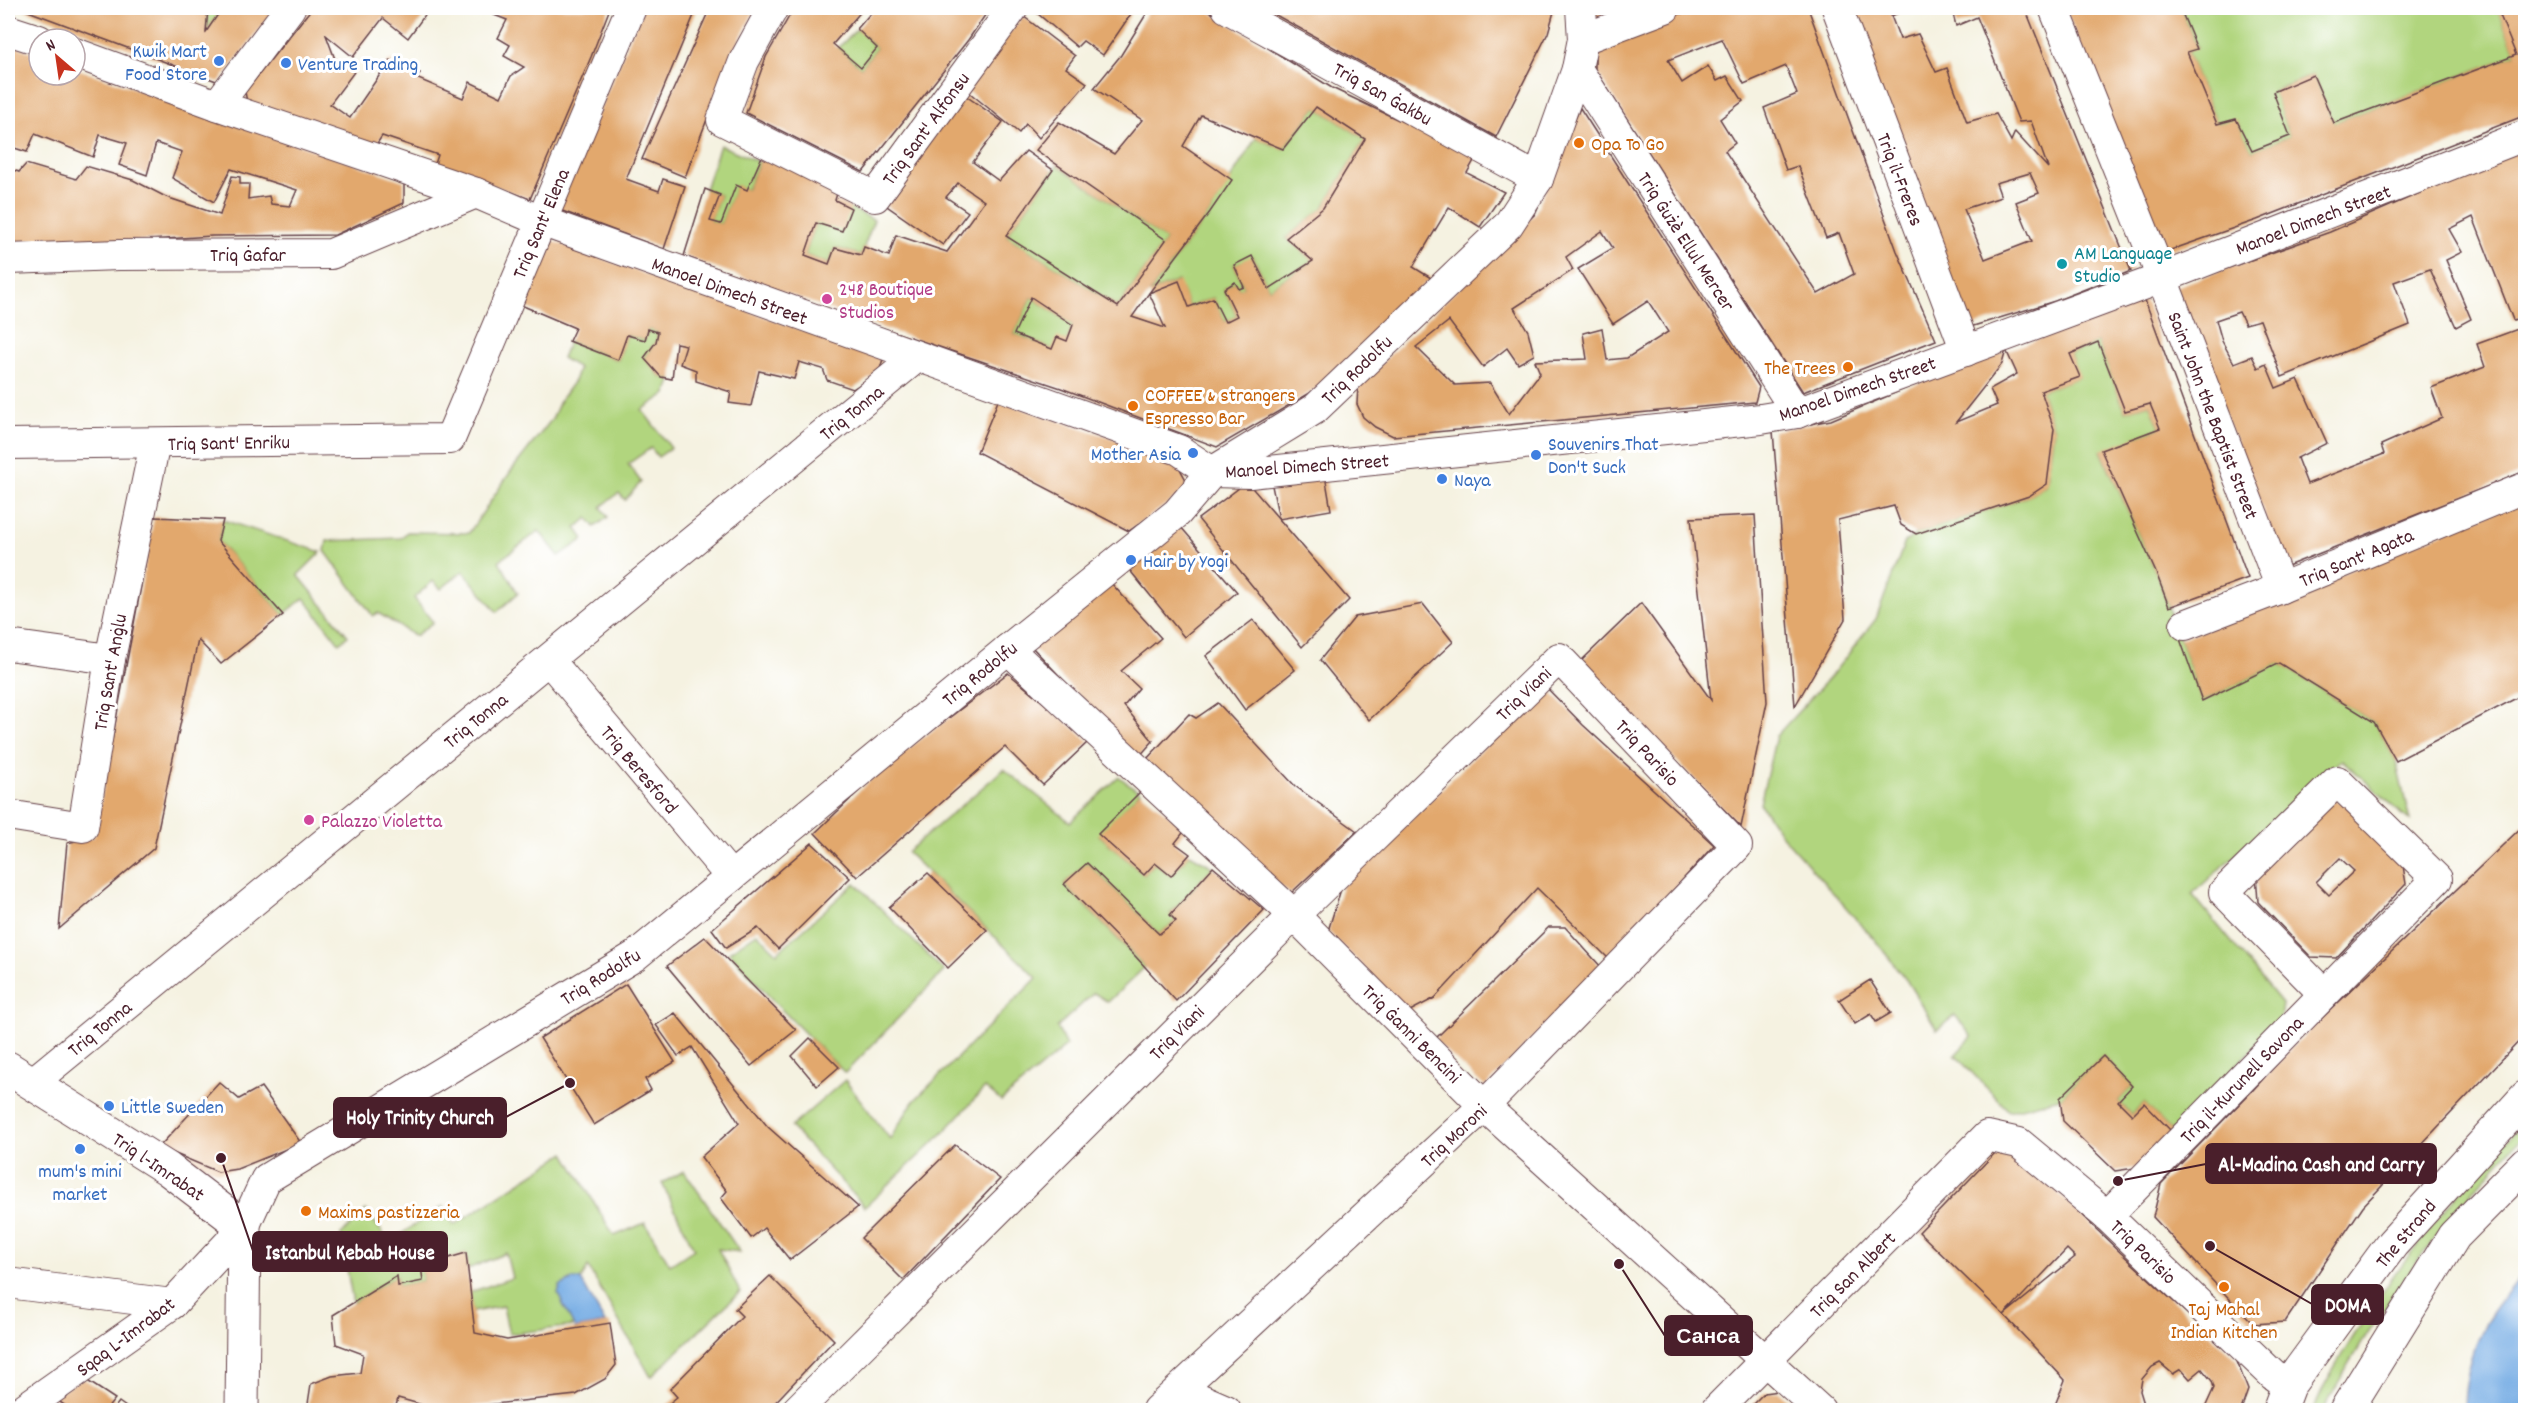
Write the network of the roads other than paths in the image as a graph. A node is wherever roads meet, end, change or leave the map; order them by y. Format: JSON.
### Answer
{"nodes":[{"id":1,"x":290,"y":8,"type":"edge"},
{"id":2,"x":631,"y":8,"type":"edge"},
{"id":3,"x":773,"y":8,"type":"edge"},
{"id":4,"x":1013,"y":8,"type":"edge"},
{"id":5,"x":1227,"y":8,"type":"edge"},
{"id":6,"x":1581,"y":8,"type":"edge"},
{"id":7,"x":1665,"y":8,"type":"edge"},
{"id":8,"x":1837,"y":8,"type":"edge"},
{"id":9,"x":2054,"y":8,"type":"edge"},
{"id":10,"x":8,"y":30,"type":"edge"},
{"id":11,"x":27,"y":36,"type":"edge"},
{"id":12,"x":1583,"y":39,"type":"junction"},
{"id":13,"x":87,"y":57,"type":"edge"},
{"id":14,"x":1577,"y":69,"type":"junction"},
{"id":15,"x":217,"y":105,"type":"junction"},
{"id":16,"x":2526,"y":135,"type":"edge"},
{"id":17,"x":1538,"y":179,"type":"junction"},
{"id":18,"x":476,"y":193,"type":"junction"},
{"id":19,"x":541,"y":221,"type":"junction"},
{"id":20,"x":8,"y":259,"type":"edge"},
{"id":21,"x":2162,"y":278,"type":"junction"},
{"id":22,"x":1966,"y":351,"type":"junction"},
{"id":23,"x":917,"y":357,"type":"junction"},
{"id":24,"x":1797,"y":413,"type":"junction"},
{"id":25,"x":450,"y":439,"type":"joint"},
{"id":26,"x":155,"y":443,"type":"junction"},
{"id":27,"x":8,"y":444,"type":"edge"},
{"id":28,"x":1212,"y":472,"type":"junction"},
{"id":29,"x":2526,"y":487,"type":"edge"},
{"id":30,"x":2281,"y":588,"type":"junction"},
{"id":31,"x":2185,"y":625,"type":"dead end"},
{"id":32,"x":8,"y":645,"type":"edge"},
{"id":33,"x":1008,"y":649,"type":"junction"},
{"id":34,"x":1559,"y":658,"type":"joint"},
{"id":35,"x":110,"y":659,"type":"junction"},
{"id":36,"x":549,"y":660,"type":"junction"},
{"id":37,"x":8,"y":815,"type":"edge"},
{"id":38,"x":1737,"y":846,"type":"joint"},
{"id":39,"x":731,"y":877,"type":"junction"},
{"id":40,"x":1293,"y":915,"type":"junction"},
{"id":41,"x":2324,"y":994,"type":"junction"},
{"id":42,"x":20,"y":1075,"type":"edge"},
{"id":43,"x":2526,"y":1097,"type":"edge"},
{"id":44,"x":1484,"y":1106,"type":"junction"},
{"id":45,"x":1987,"y":1136,"type":"joint"},
{"id":46,"x":2526,"y":1162,"type":"edge"},
{"id":47,"x":2107,"y":1216,"type":"junction"},
{"id":48,"x":244,"y":1227,"type":"junction"},
{"id":49,"x":8,"y":1282,"type":"edge"},
{"id":50,"x":172,"y":1304,"type":"junction"},
{"id":51,"x":1765,"y":1362,"type":"junction"},
{"id":52,"x":2284,"y":1398,"type":"edge"},
{"id":53,"x":1184,"y":1400,"type":"edge"},
{"id":54,"x":22,"y":1410,"type":"edge"},
{"id":55,"x":242,"y":1410,"type":"edge"},
{"id":56,"x":796,"y":1410,"type":"edge"},
{"id":57,"x":1157,"y":1410,"type":"edge"},
{"id":58,"x":1226,"y":1410,"type":"edge"},
{"id":59,"x":1716,"y":1410,"type":"edge"},
{"id":60,"x":1820,"y":1410,"type":"edge"},
{"id":61,"x":2346,"y":1410,"type":"edge"}],
"edges":[{"from":1,"to":15,"type":"street"},
{"from":2,"to":19,"type":"street","name":"Triq Sant' Elena"},
{"from":3,"to":4,"type":"street","name":"Triq Sant' Alfonsu"},
{"from":5,"to":17,"type":"street","name":"Triq San Ġakbu"},
{"from":6,"to":12,"type":"street","name":"Triq Rodolfu"},
{"from":7,"to":12,"type":"street"},
{"from":8,"to":22,"type":"street","name":"Triq il-Freres"},
{"from":9,"to":21,"type":"street","name":"Saint John the Baptist Street"},
{"from":10,"to":11,"type":"street"},
{"from":12,"to":14,"type":"street","name":"Triq Rodolfu"},
{"from":13,"to":15,"type":"street","name":"Manoel Dimech Street"},
{"from":14,"to":17,"type":"street","name":"Triq Rodolfu"},
{"from":14,"to":24,"type":"street","name":"Triq Ġużè Ellul Mercer"},
{"from":15,"to":18,"type":"street","name":"Manoel Dimech Street"},
{"from":16,"to":21,"type":"street","name":"Manoel Dimech Street"},
{"from":17,"to":28,"type":"street","name":"Triq Rodolfu"},
{"from":18,"to":19,"type":"street","name":"Manoel Dimech Street"},
{"from":18,"to":20,"type":"street","name":"Triq Ġafar"},
{"from":19,"to":23,"type":"street","name":"Manoel Dimech Street"},
{"from":19,"to":25,"type":"street","name":"Triq Sant' Elena"},
{"from":21,"to":22,"type":"street","name":"Manoel Dimech Street"},
{"from":21,"to":30,"type":"street","name":"Saint John the Baptist Street"},
{"from":22,"to":24,"type":"street","name":"Manoel Dimech Street"},
{"from":23,"to":28,"type":"street","name":"Manoel Dimech Street"},
{"from":23,"to":36,"type":"street","name":"Triq Tonna"},
{"from":24,"to":28,"type":"street","name":"Manoel Dimech Street"},
{"from":25,"to":26,"type":"street","name":"Triq Sant' Enriku"},
{"from":26,"to":27,"type":"street","name":"Triq Sant' Enriku"},
{"from":26,"to":35,"type":"street","name":"Triq Sant' Anġlu"},
{"from":28,"to":33,"type":"street","name":"Triq Rodolfu"},
{"from":29,"to":30,"type":"street","name":"Triq Sant' Agata"},
{"from":30,"to":31,"type":"street","name":"Triq Sant' Agata"},
{"from":32,"to":35,"type":"street"},
{"from":33,"to":39,"type":"street","name":"Triq Rodolfu"},
{"from":33,"to":40,"type":"street","name":"Triq Ġanni Bencini"},
{"from":34,"to":38,"type":"street","name":"Triq Parisio"},
{"from":34,"to":40,"type":"street","name":"Triq Viani"},
{"from":35,"to":37,"type":"street","name":"Triq Sant' Anġlu"},
{"from":36,"to":39,"type":"street","name":"Triq Beresford"},
{"from":36,"to":42,"type":"street","name":"Triq Tonna"},
{"from":38,"to":44,"type":"street","name":"Triq Moroni"},
{"from":39,"to":48,"type":"street","name":"Triq Rodolfu"},
{"from":40,"to":44,"type":"street","name":"Triq Ġanni Bencini"},
{"from":40,"to":56,"type":"street","name":"Triq Viani"},
{"from":41,"to":41,"type":"street","name":"Triq il-Kurunell Savona"},
{"from":41,"to":47,"type":"street","name":"Triq il-Kurunell Savona"},
{"from":42,"to":48,"type":"main road","name":"Triq l-Imrabat"},
{"from":43,"to":52,"type":"main road","name":"The Strand"},
{"from":44,"to":51,"type":"street","name":"Triq Ġanni Bencini"},
{"from":44,"to":53,"type":"street","name":"Triq Moroni"},
{"from":45,"to":47,"type":"street","name":"Triq Parisio"},
{"from":45,"to":51,"type":"street","name":"Triq San Albert"},
{"from":46,"to":61,"type":"main road","name":"The Strand"},
{"from":47,"to":52,"type":"street","name":"Triq Parisio"},
{"from":48,"to":50,"type":"street","name":"Sqaq L-Imrabat"},
{"from":48,"to":55,"type":"main road"},
{"from":49,"to":50,"type":"street"},
{"from":50,"to":54,"type":"street","name":"Sqaq L-Imrabat"},
{"from":51,"to":59,"type":"street","name":"Triq San Albert"},
{"from":51,"to":60,"type":"street","name":"Triq Ġanni Bencini"},
{"from":53,"to":57,"type":"street","name":"Triq Moroni"},
{"from":53,"to":58,"type":"street"}]}
